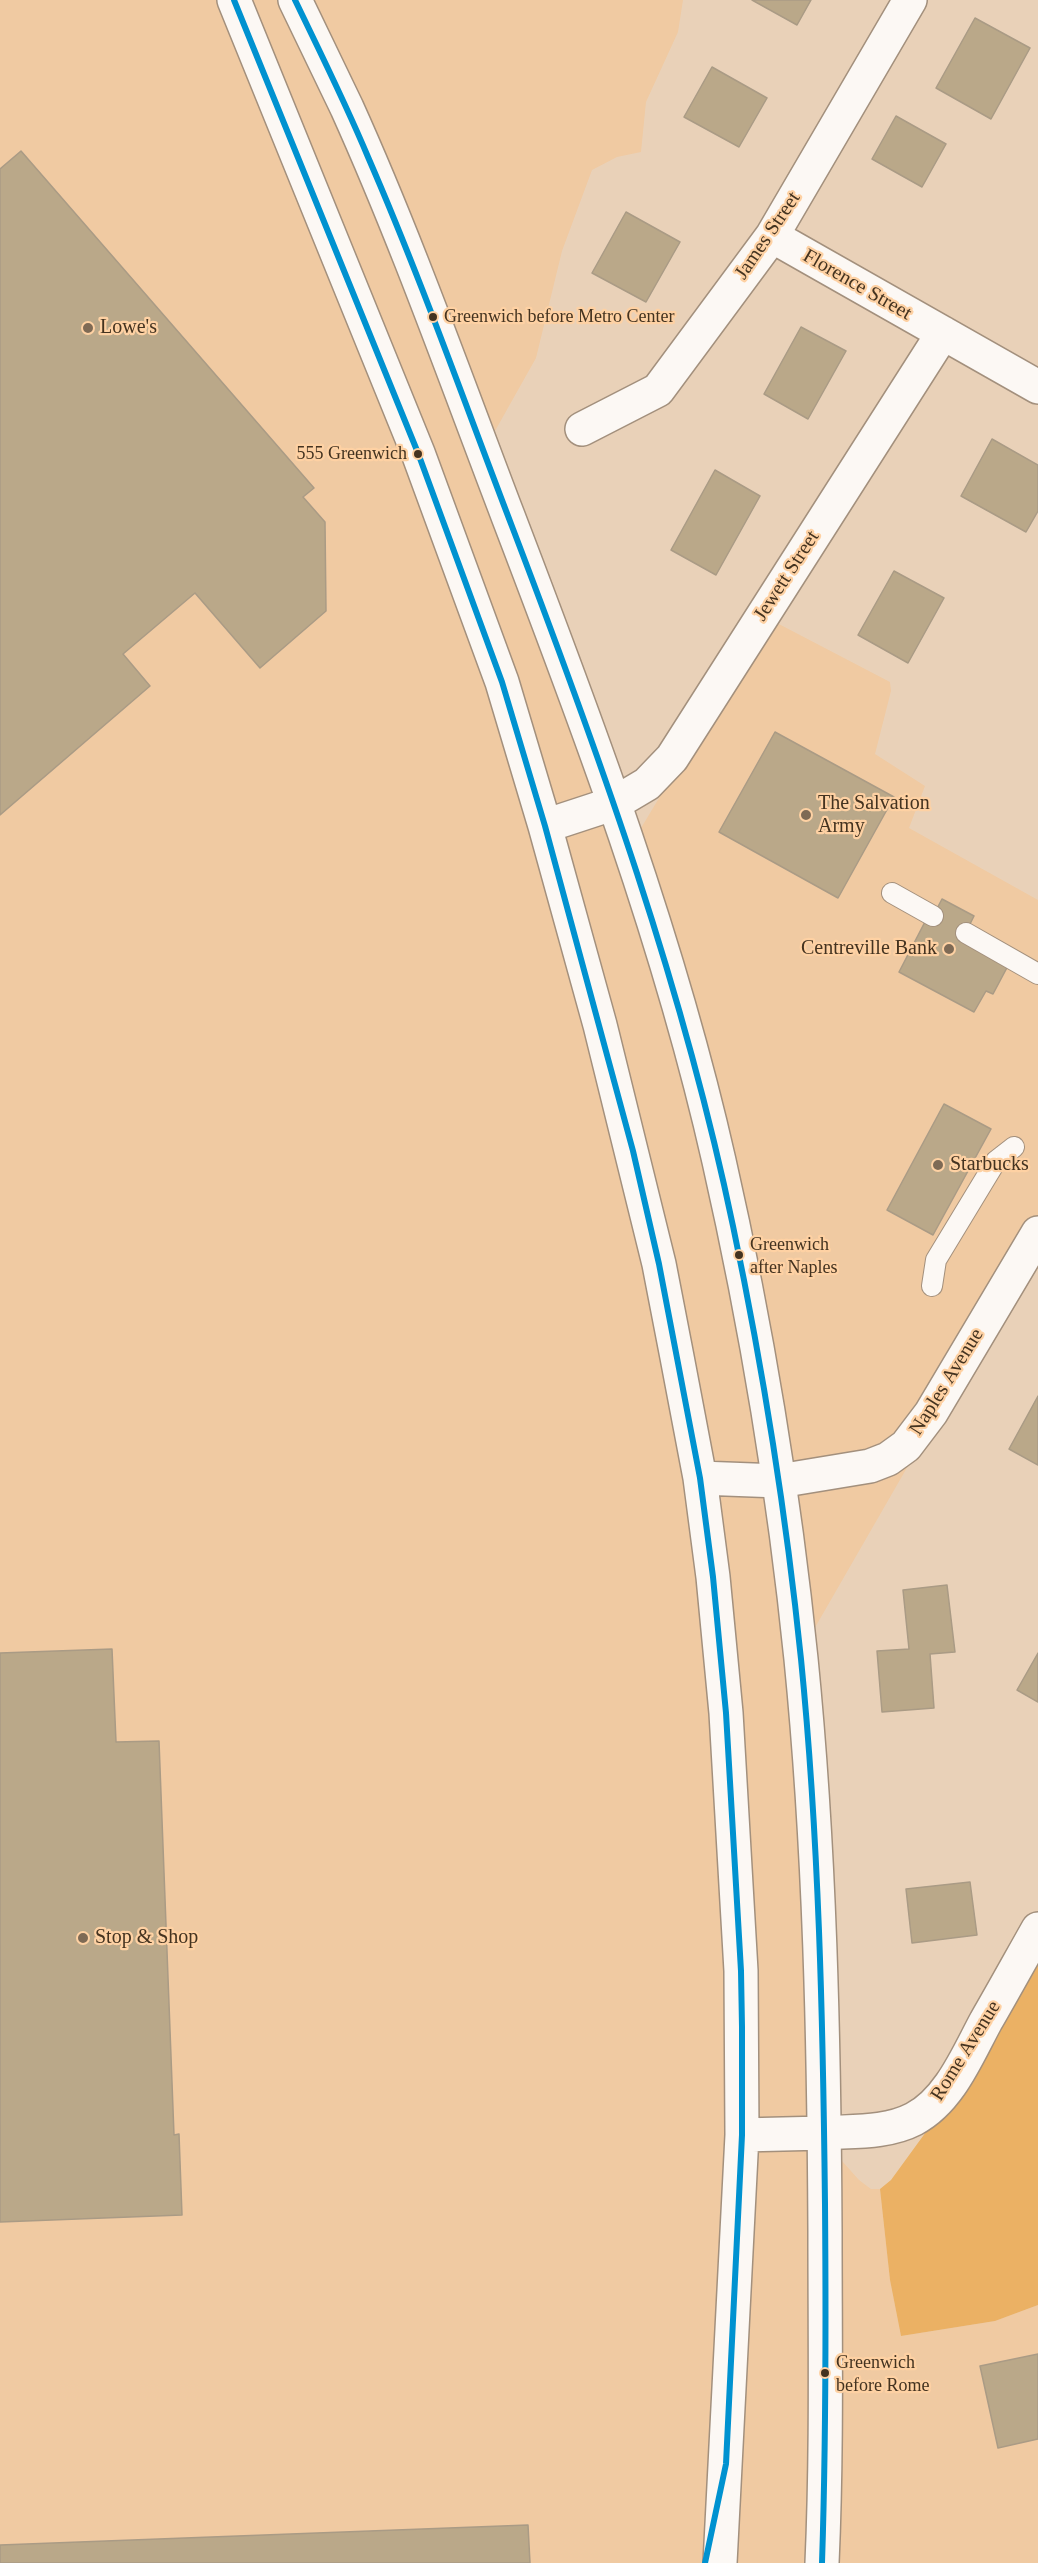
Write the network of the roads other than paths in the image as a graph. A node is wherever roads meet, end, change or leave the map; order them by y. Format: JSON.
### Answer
{"nodes":[{"id":1,"x":234,"y":0,"type":"edge"},
{"id":2,"x":295,"y":0,"type":"edge"},
{"id":3,"x":910,"y":0,"type":"edge"},
{"id":4,"x":772,"y":237,"type":"junction"},
{"id":5,"x":943,"y":333,"type":"junction"},
{"id":6,"x":1038,"y":387,"type":"edge"},
{"id":7,"x":582,"y":429,"type":"dead end"},
{"id":8,"x":615,"y":803,"type":"junction"},
{"id":9,"x":545,"y":826,"type":"junction"},
{"id":10,"x":892,"y":893,"type":"dead end"},
{"id":11,"x":933,"y":916,"type":"dead end"},
{"id":12,"x":966,"y":933,"type":"dead end"},
{"id":13,"x":1038,"y":974,"type":"edge"},
{"id":14,"x":1014,"y":1147,"type":"dead end"},
{"id":15,"x":1038,"y":1233,"type":"edge"},
{"id":16,"x":932,"y":1286,"type":"dead end"},
{"id":17,"x":700,"y":1478,"type":"junction"},
{"id":18,"x":779,"y":1481,"type":"junction"},
{"id":19,"x":1038,"y":1929,"type":"edge"},
{"id":20,"x":824,"y":2133,"type":"junction"},
{"id":21,"x":742,"y":2135,"type":"junction"},
{"id":22,"x":726,"y":2464,"type":"junction"},
{"id":23,"x":705,"y":2563,"type":"edge"},
{"id":24,"x":720,"y":2563,"type":"edge"},
{"id":25,"x":822,"y":2563,"type":"edge"}],
"edges":[{"from":1,"to":9,"type":"main road"},
{"from":2,"to":8,"type":"main road"},
{"from":3,"to":4,"type":"main road","name":"James Street"},
{"from":4,"to":5,"type":"main road","name":"Florence Street"},
{"from":4,"to":7,"type":"main road","name":"James Street"},
{"from":5,"to":6,"type":"main road","name":"Florence Street"},
{"from":5,"to":8,"type":"main road","name":"Jewett Street"},
{"from":8,"to":9,"type":"main road","name":"Jewett Street"},
{"from":8,"to":18,"type":"main road"},
{"from":9,"to":17,"type":"main road"},
{"from":10,"to":11,"type":"lane"},
{"from":12,"to":13,"type":"lane"},
{"from":14,"to":16,"type":"lane"},
{"from":15,"to":18,"type":"main road","name":"Naples Avenue"},
{"from":17,"to":18,"type":"main road","name":"Naples Avenue"},
{"from":17,"to":21,"type":"main road"},
{"from":18,"to":20,"type":"main road"},
{"from":19,"to":20,"type":"main road","name":"Rome Avenue"},
{"from":20,"to":21,"type":"main road","name":"Rome Avenue"},
{"from":20,"to":25,"type":"main road"},
{"from":21,"to":22,"type":"main road"},
{"from":22,"to":23,"type":"main road"},
{"from":22,"to":24,"type":"main road"}]}
